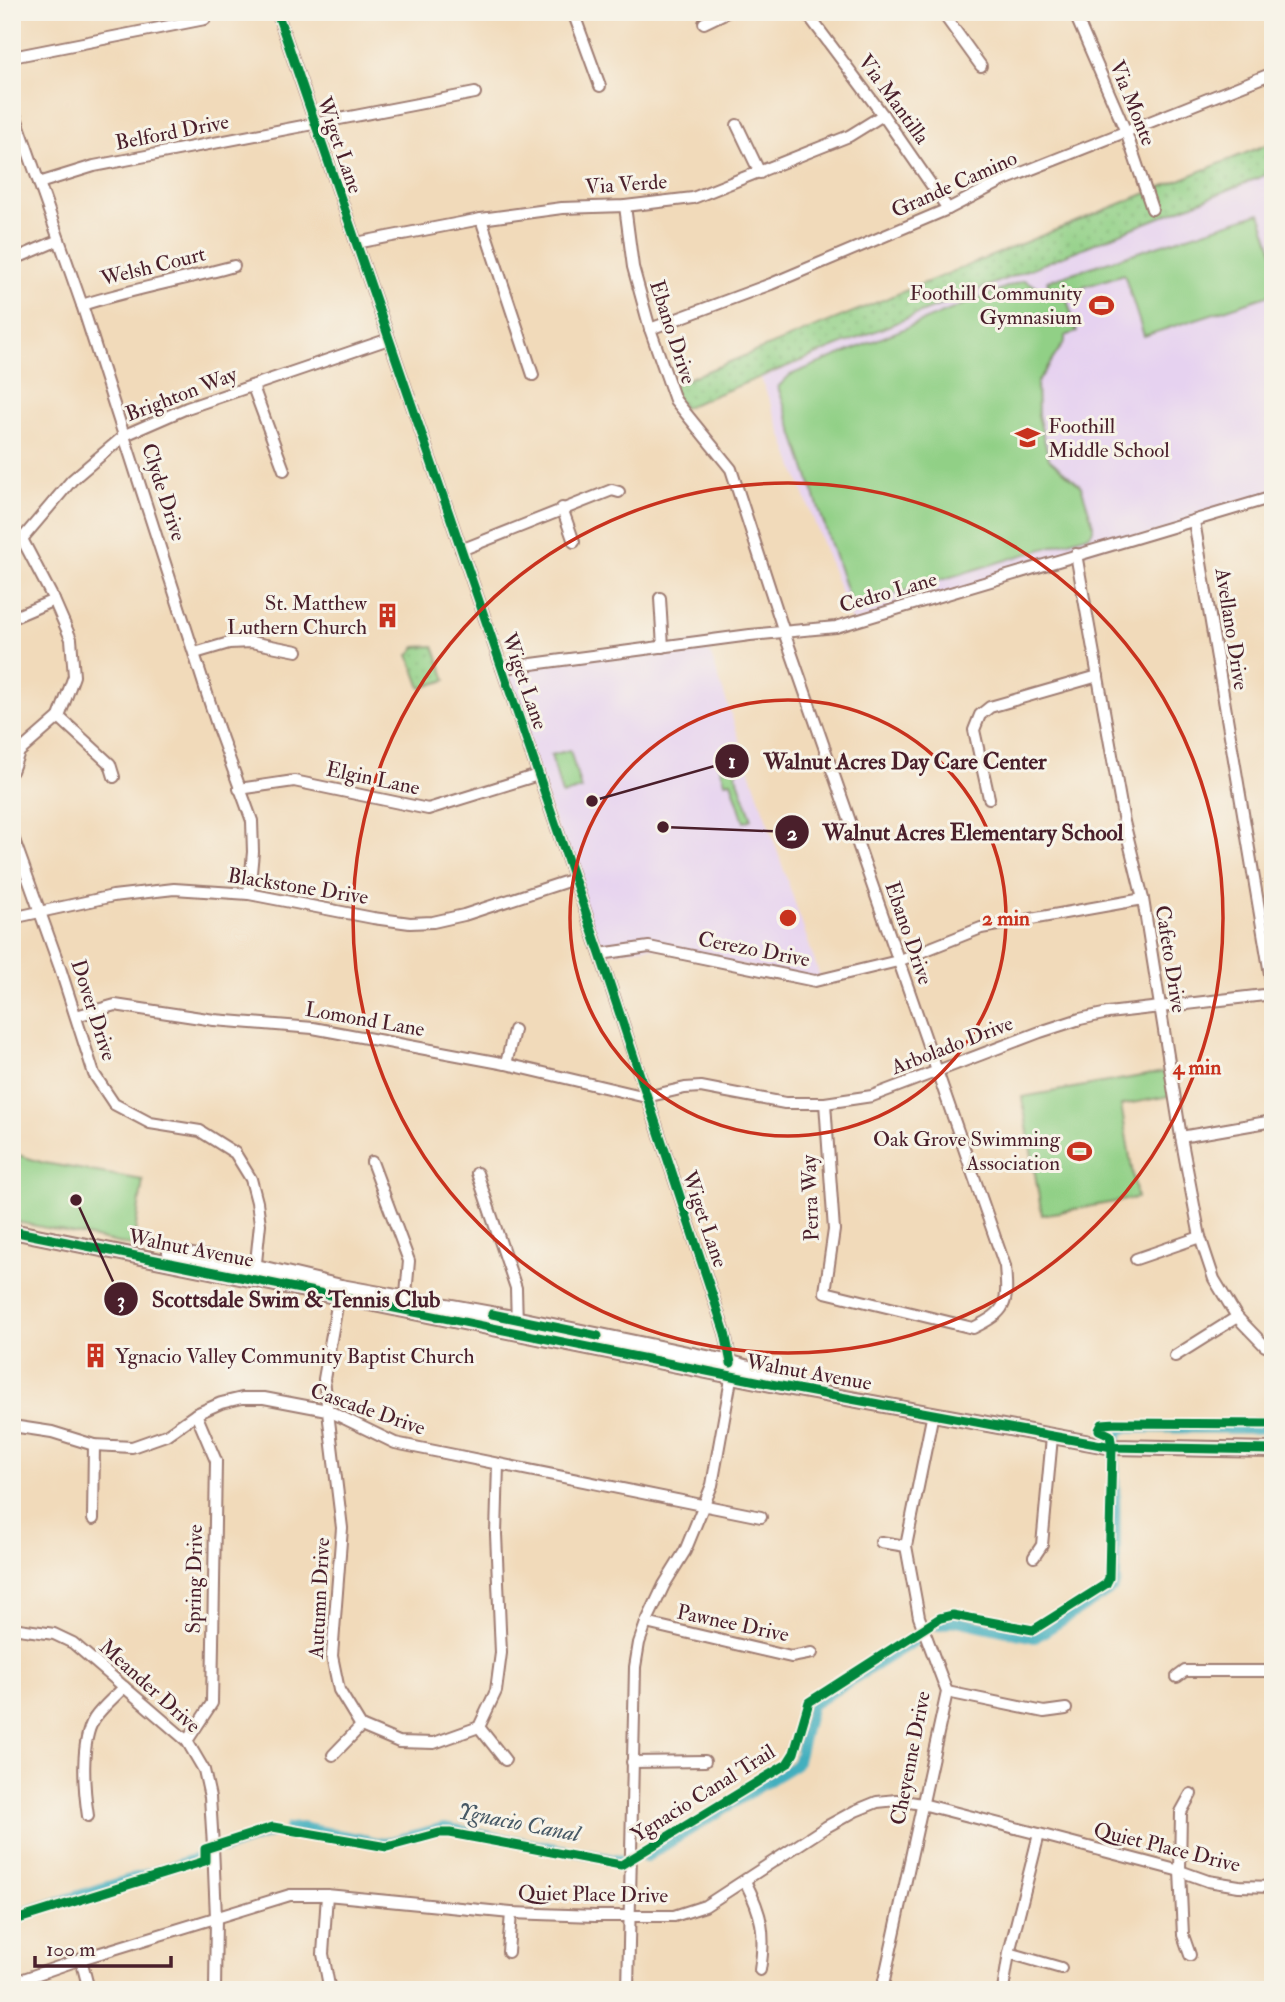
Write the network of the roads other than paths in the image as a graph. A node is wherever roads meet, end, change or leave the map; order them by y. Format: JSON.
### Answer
{"nodes":[{"id":1,"x":277,"y":12,"type":"edge"},
{"id":2,"x":573,"y":12,"type":"edge"},
{"id":3,"x":727,"y":12,"type":"edge"},
{"id":4,"x":806,"y":12,"type":"edge"},
{"id":5,"x":942,"y":12,"type":"edge"},
{"id":6,"x":1074,"y":12,"type":"edge"},
{"id":7,"x":205,"y":19,"type":"dead end"},
{"id":8,"x":704,"y":23,"type":"dead end"},
{"id":9,"x":12,"y":57,"type":"edge"},
{"id":10,"x":981,"y":66,"type":"dead end"},
{"id":11,"x":1273,"y":73,"type":"edge"},
{"id":12,"x":600,"y":86,"type":"dead end"},
{"id":13,"x":475,"y":93,"type":"dead end"},
{"id":14,"x":12,"y":106,"type":"edge"},
{"id":15,"x":883,"y":115,"type":"junction"},
{"id":16,"x":314,"y":125,"type":"junction"},
{"id":17,"x":737,"y":125,"type":"dead end"},
{"id":18,"x":1126,"y":132,"type":"junction"},
{"id":19,"x":760,"y":173,"type":"junction"},
{"id":20,"x":39,"y":183,"type":"junction"},
{"id":21,"x":625,"y":206,"type":"junction"},
{"id":22,"x":948,"y":209,"type":"junction"},
{"id":23,"x":1152,"y":209,"type":"dead end"},
{"id":24,"x":481,"y":219,"type":"junction"},
{"id":25,"x":59,"y":240,"type":"junction"},
{"id":26,"x":356,"y":243,"type":"junction"},
{"id":27,"x":12,"y":260,"type":"edge"},
{"id":28,"x":234,"y":266,"type":"dead end"},
{"id":29,"x":82,"y":304,"type":"junction"},
{"id":30,"x":650,"y":329,"type":"junction"},
{"id":31,"x":389,"y":339,"type":"junction"},
{"id":32,"x":533,"y":375,"type":"dead end"},
{"id":33,"x":253,"y":387,"type":"junction"},
{"id":34,"x":125,"y":435,"type":"junction"},
{"id":35,"x":284,"y":470,"type":"dead end"},
{"id":36,"x":619,"y":492,"type":"dead end"},
{"id":37,"x":1273,"y":497,"type":"edge"},
{"id":38,"x":562,"y":508,"type":"junction"},
{"id":39,"x":1194,"y":520,"type":"junction"},
{"id":40,"x":17,"y":537,"type":"edge"},
{"id":41,"x":573,"y":542,"type":"dead end"},
{"id":42,"x":461,"y":550,"type":"junction"},
{"id":43,"x":1076,"y":554,"type":"junction"},
{"id":44,"x":660,"y":598,"type":"dead end"},
{"id":45,"x":54,"y":600,"type":"junction"},
{"id":46,"x":12,"y":618,"type":"edge"},
{"id":47,"x":784,"y":632,"type":"junction"},
{"id":48,"x":663,"y":647,"type":"junction"},
{"id":49,"x":297,"y":651,"type":"dead end"},
{"id":50,"x":195,"y":653,"type":"junction"},
{"id":51,"x":502,"y":668,"type":"junction"},
{"id":52,"x":1098,"y":676,"type":"junction"},
{"id":53,"x":59,"y":717,"type":"junction"},
{"id":54,"x":12,"y":771,"type":"edge"},
{"id":55,"x":538,"y":775,"type":"junction"},
{"id":56,"x":114,"y":777,"type":"dead end"},
{"id":57,"x":239,"y":789,"type":"junction"},
{"id":58,"x":989,"y":798,"type":"dead end"},
{"id":59,"x":12,"y":834,"type":"edge"},
{"id":60,"x":574,"y":879,"type":"junction"},
{"id":61,"x":249,"y":894,"type":"junction"},
{"id":62,"x":1143,"y":899,"type":"junction"},
{"id":63,"x":38,"y":911,"type":"junction"},
{"id":64,"x":12,"y":918,"type":"edge"},
{"id":65,"x":600,"y":954,"type":"junction"},
{"id":66,"x":898,"y":961,"type":"junction"},
{"id":67,"x":1273,"y":993,"type":"edge"},
{"id":68,"x":1159,"y":1007,"type":"junction"},
{"id":69,"x":76,"y":1016,"type":"junction"},
{"id":70,"x":514,"y":1030,"type":"dead end"},
{"id":71,"x":506,"y":1064,"type":"junction"},
{"id":72,"x":937,"y":1073,"type":"junction"},
{"id":73,"x":646,"y":1097,"type":"junction"},
{"id":74,"x":825,"y":1103,"type":"junction"},
{"id":75,"x":1273,"y":1121,"type":"edge"},
{"id":76,"x":1181,"y":1137,"type":"junction"},
{"id":77,"x":372,"y":1162,"type":"dead end"},
{"id":78,"x":477,"y":1173,"type":"dead end"},
{"id":79,"x":12,"y":1221,"type":"edge"},
{"id":80,"x":12,"y":1231,"type":"edge"},
{"id":81,"x":1200,"y":1237,"type":"junction"},
{"id":82,"x":1136,"y":1259,"type":"dead end"},
{"id":83,"x":255,"y":1272,"type":"junction"},
{"id":84,"x":340,"y":1292,"type":"junction"},
{"id":85,"x":825,"y":1292,"type":"joint"},
{"id":86,"x":406,"y":1304,"type":"junction"},
{"id":87,"x":1237,"y":1317,"type":"junction"},
{"id":88,"x":517,"y":1325,"type":"junction"},
{"id":89,"x":1273,"y":1348,"type":"edge"},
{"id":90,"x":1175,"y":1356,"type":"dead end"},
{"id":91,"x":731,"y":1369,"type":"junction"},
{"id":92,"x":327,"y":1410,"type":"junction"},
{"id":93,"x":933,"y":1413,"type":"junction"},
{"id":94,"x":196,"y":1414,"type":"junction"},
{"id":95,"x":12,"y":1426,"type":"edge"},
{"id":96,"x":1052,"y":1437,"type":"junction"},
{"id":97,"x":94,"y":1445,"type":"junction"},
{"id":98,"x":1273,"y":1450,"type":"edge"},
{"id":99,"x":498,"y":1464,"type":"junction"},
{"id":100,"x":705,"y":1505,"type":"junction"},
{"id":101,"x":761,"y":1517,"type":"dead end"},
{"id":102,"x":93,"y":1519,"type":"dead end"},
{"id":103,"x":881,"y":1542,"type":"dead end"},
{"id":104,"x":906,"y":1546,"type":"junction"},
{"id":105,"x":1034,"y":1557,"type":"dead end"},
{"id":106,"x":646,"y":1623,"type":"junction"},
{"id":107,"x":12,"y":1628,"type":"edge"},
{"id":108,"x":812,"y":1653,"type":"dead end"},
{"id":109,"x":1273,"y":1671,"type":"edge"},
{"id":110,"x":1177,"y":1677,"type":"dead end"},
{"id":111,"x":124,"y":1687,"type":"junction"},
{"id":112,"x":947,"y":1692,"type":"junction"},
{"id":113,"x":1066,"y":1709,"type":"dead end"},
{"id":114,"x":360,"y":1726,"type":"junction"},
{"id":115,"x":479,"y":1727,"type":"junction"},
{"id":116,"x":187,"y":1741,"type":"junction"},
{"id":117,"x":333,"y":1755,"type":"dead end"},
{"id":118,"x":505,"y":1760,"type":"dead end"},
{"id":119,"x":705,"y":1761,"type":"dead end"},
{"id":120,"x":632,"y":1762,"type":"junction"},
{"id":121,"x":1191,"y":1794,"type":"dead end"},
{"id":122,"x":922,"y":1804,"type":"junction"},
{"id":123,"x":88,"y":1816,"type":"dead end"},
{"id":124,"x":1039,"y":1834,"type":"junction"},
{"id":125,"x":1180,"y":1871,"type":"junction"},
{"id":126,"x":745,"y":1881,"type":"junction"},
{"id":127,"x":1273,"y":1887,"type":"edge"},
{"id":128,"x":327,"y":1895,"type":"junction"},
{"id":129,"x":512,"y":1913,"type":"junction"},
{"id":130,"x":629,"y":1916,"type":"junction"},
{"id":131,"x":216,"y":1917,"type":"junction"},
{"id":132,"x":508,"y":1952,"type":"dead end"},
{"id":133,"x":1009,"y":1953,"type":"junction"},
{"id":134,"x":1190,"y":1955,"type":"dead end"},
{"id":135,"x":81,"y":1959,"type":"junction"},
{"id":136,"x":1060,"y":1968,"type":"dead end"},
{"id":137,"x":760,"y":1970,"type":"dead end"},
{"id":138,"x":12,"y":1983,"type":"edge"},
{"id":139,"x":89,"y":1990,"type":"edge"},
{"id":140,"x":215,"y":1990,"type":"edge"},
{"id":141,"x":331,"y":1990,"type":"edge"},
{"id":142,"x":628,"y":1990,"type":"edge"},
{"id":143,"x":882,"y":1990,"type":"edge"},
{"id":144,"x":1003,"y":1990,"type":"edge"}],
"edges":[{"from":1,"to":16,"type":"street","name":"Wiget Lane"},
{"from":2,"to":12,"type":"street"},
{"from":3,"to":8,"type":"street"},
{"from":4,"to":15,"type":"street","name":"Via Mantilla"},
{"from":5,"to":10,"type":"street"},
{"from":6,"to":18,"type":"street","name":"Via Monte"},
{"from":7,"to":9,"type":"street"},
{"from":11,"to":18,"type":"street","name":"Grande Camino"},
{"from":13,"to":16,"type":"street","name":"Belford Drive"},
{"from":14,"to":20,"type":"street","name":"Clyde Drive"},
{"from":15,"to":19,"type":"street","name":"Via Verde"},
{"from":15,"to":22,"type":"street","name":"Via Mantilla"},
{"from":16,"to":20,"type":"street","name":"Belford Drive"},
{"from":16,"to":26,"type":"street","name":"Wiget Lane"},
{"from":17,"to":19,"type":"street"},
{"from":18,"to":22,"type":"street","name":"Grande Camino"},
{"from":18,"to":23,"type":"street","name":"Via Monte"},
{"from":19,"to":21,"type":"street","name":"Via Verde"},
{"from":20,"to":25,"type":"street","name":"Clyde Drive"},
{"from":21,"to":24,"type":"street","name":"Via Verde"},
{"from":21,"to":30,"type":"street","name":"Ebano Drive"},
{"from":22,"to":30,"type":"street","name":"Grande Camino"},
{"from":24,"to":26,"type":"street","name":"Via Verde"},
{"from":24,"to":32,"type":"street"},
{"from":25,"to":27,"type":"street"},
{"from":25,"to":29,"type":"street","name":"Clyde Drive"},
{"from":26,"to":31,"type":"street","name":"Wiget Lane"},
{"from":28,"to":29,"type":"street","name":"Welsh Court"},
{"from":29,"to":34,"type":"street","name":"Clyde Drive"},
{"from":30,"to":47,"type":"street","name":"Ebano Drive"},
{"from":31,"to":33,"type":"street","name":"Brighton Way"},
{"from":31,"to":42,"type":"street","name":"Wiget Lane"},
{"from":33,"to":34,"type":"street","name":"Brighton Way"},
{"from":33,"to":35,"type":"street"},
{"from":34,"to":40,"type":"street","name":"Brighton Way"},
{"from":34,"to":50,"type":"street","name":"Clyde Drive"},
{"from":36,"to":38,"type":"street"},
{"from":37,"to":39,"type":"street","name":"Cedro Lane"},
{"from":38,"to":41,"type":"street"},
{"from":38,"to":42,"type":"street"},
{"from":39,"to":43,"type":"street","name":"Cedro Lane"},
{"from":39,"to":67,"type":"street","name":"Avellano Drive"},
{"from":40,"to":45,"type":"street"},
{"from":42,"to":51,"type":"street","name":"Wiget Lane"},
{"from":43,"to":47,"type":"street","name":"Cedro Lane"},
{"from":43,"to":52,"type":"street","name":"Cafeto Drive"},
{"from":44,"to":48,"type":"street"},
{"from":45,"to":46,"type":"street"},
{"from":45,"to":53,"type":"street"},
{"from":47,"to":48,"type":"street","name":"Cedro Lane"},
{"from":47,"to":66,"type":"street","name":"Ebano Drive"},
{"from":48,"to":51,"type":"street","name":"Cedro Lane"},
{"from":49,"to":50,"type":"street"},
{"from":50,"to":57,"type":"street","name":"Clyde Drive"},
{"from":51,"to":55,"type":"street","name":"Wiget Lane"},
{"from":52,"to":58,"type":"street"},
{"from":52,"to":62,"type":"street","name":"Cafeto Drive"},
{"from":53,"to":54,"type":"street"},
{"from":53,"to":56,"type":"street"},
{"from":55,"to":57,"type":"street","name":"Elgin Lane"},
{"from":55,"to":60,"type":"street","name":"Wiget Lane"},
{"from":57,"to":61,"type":"street","name":"Clyde Drive"},
{"from":59,"to":63,"type":"street","name":"Dover Drive"},
{"from":60,"to":61,"type":"street","name":"Blackstone Drive"},
{"from":60,"to":65,"type":"street","name":"Wiget Lane"},
{"from":61,"to":63,"type":"street","name":"Blackstone Drive"},
{"from":62,"to":66,"type":"street","name":"Cerezo Drive"},
{"from":62,"to":68,"type":"street","name":"Cafeto Drive"},
{"from":63,"to":64,"type":"street","name":"Blackstone Drive"},
{"from":63,"to":69,"type":"street","name":"Dover Drive"},
{"from":65,"to":66,"type":"street","name":"Cerezo Drive"},
{"from":65,"to":73,"type":"street","name":"Wiget Lane"},
{"from":66,"to":72,"type":"street","name":"Ebano Drive"},
{"from":67,"to":68,"type":"street","name":"Arbolado Drive"},
{"from":68,"to":72,"type":"street","name":"Arbolado Drive"},
{"from":68,"to":76,"type":"street","name":"Cafeto Drive"},
{"from":69,"to":71,"type":"street","name":"Lomond Lane"},
{"from":69,"to":83,"type":"street","name":"Dover Drive"},
{"from":70,"to":71,"type":"street"},
{"from":71,"to":73,"type":"street","name":"Lomond Lane"},
{"from":72,"to":74,"type":"street","name":"Arbolado Drive"},
{"from":72,"to":85,"type":"street","name":"Ebano Drive"},
{"from":73,"to":74,"type":"street","name":"Arbolado Drive"},
{"from":73,"to":91,"type":"street","name":"Wiget Lane"},
{"from":74,"to":85,"type":"street","name":"Perra Way"},
{"from":75,"to":76,"type":"street"},
{"from":76,"to":81,"type":"street","name":"Cafeto Drive"},
{"from":77,"to":86,"type":"street"},
{"from":78,"to":88,"type":"street"},
{"from":79,"to":83,"type":"street","name":"Walnut Avenue"},
{"from":80,"to":83,"type":"street","name":"Walnut Avenue"},
{"from":81,"to":82,"type":"street"},
{"from":81,"to":87,"type":"street","name":"Cafeto Drive"},
{"from":83,"to":84,"type":"street","name":"Walnut Avenue"},
{"from":84,"to":86,"type":"street","name":"Walnut Avenue"},
{"from":84,"to":92,"type":"street","name":"Autumn Drive"},
{"from":86,"to":88,"type":"street","name":"Walnut Avenue"},
{"from":87,"to":89,"type":"street","name":"Cafeto Drive"},
{"from":87,"to":90,"type":"street"},
{"from":88,"to":91,"type":"street","name":"Walnut Avenue"},
{"from":91,"to":93,"type":"street","name":"Walnut Avenue"},
{"from":91,"to":100,"type":"street","name":"Wiget Lane"},
{"from":92,"to":94,"type":"street","name":"Cascade Drive"},
{"from":92,"to":99,"type":"street","name":"Cascade Drive"},
{"from":92,"to":114,"type":"street","name":"Autumn Drive"},
{"from":93,"to":96,"type":"street","name":"Walnut Avenue"},
{"from":93,"to":104,"type":"street","name":"Cheyenne Drive"},
{"from":94,"to":97,"type":"street","name":"Cascade Drive"},
{"from":94,"to":116,"type":"street","name":"Spring Drive"},
{"from":95,"to":97,"type":"street","name":"Cascade Drive"},
{"from":96,"to":98,"type":"street","name":"Walnut Avenue"},
{"from":96,"to":105,"type":"street"},
{"from":97,"to":102,"type":"street"},
{"from":99,"to":100,"type":"street","name":"Cascade Drive"},
{"from":99,"to":115,"type":"street"},
{"from":100,"to":101,"type":"street","name":"Cascade Drive"},
{"from":100,"to":106,"type":"street","name":"Wiget Lane"},
{"from":103,"to":104,"type":"street"},
{"from":104,"to":112,"type":"street","name":"Cheyenne Drive"},
{"from":106,"to":108,"type":"street","name":"Pawnee Drive"},
{"from":106,"to":120,"type":"street","name":"Wiget Lane"},
{"from":107,"to":111,"type":"street","name":"Meander Drive"},
{"from":109,"to":110,"type":"street"},
{"from":111,"to":116,"type":"street","name":"Meander Drive"},
{"from":111,"to":123,"type":"street"},
{"from":112,"to":113,"type":"street"},
{"from":112,"to":122,"type":"street","name":"Cheyenne Drive"},
{"from":114,"to":115,"type":"street"},
{"from":114,"to":117,"type":"street"},
{"from":115,"to":118,"type":"street"},
{"from":116,"to":131,"type":"street","name":"Meander Drive"},
{"from":119,"to":120,"type":"street"},
{"from":120,"to":130,"type":"street","name":"Wiget Lane"},
{"from":121,"to":125,"type":"street"},
{"from":122,"to":124,"type":"street","name":"Quiet Place Drive"},
{"from":122,"to":126,"type":"street","name":"Quiet Place Drive"},
{"from":122,"to":143,"type":"street","name":"Cheyenne Drive"},
{"from":124,"to":125,"type":"street","name":"Quiet Place Drive"},
{"from":124,"to":133,"type":"street"},
{"from":125,"to":127,"type":"street","name":"Quiet Place Drive"},
{"from":125,"to":134,"type":"street"},
{"from":126,"to":130,"type":"street","name":"Quiet Place Drive"},
{"from":126,"to":137,"type":"street"},
{"from":128,"to":129,"type":"street","name":"Quiet Place Drive"},
{"from":128,"to":131,"type":"street","name":"Quiet Place Drive"},
{"from":128,"to":141,"type":"street"},
{"from":129,"to":130,"type":"street","name":"Quiet Place Drive"},
{"from":129,"to":132,"type":"street"},
{"from":130,"to":142,"type":"street","name":"Wiget Lane"},
{"from":131,"to":135,"type":"street","name":"Quiet Place Drive"},
{"from":131,"to":140,"type":"street","name":"Meander Drive"},
{"from":133,"to":136,"type":"street"},
{"from":133,"to":144,"type":"street"},
{"from":135,"to":138,"type":"street","name":"Quiet Place Drive"},
{"from":135,"to":139,"type":"street"}]}
